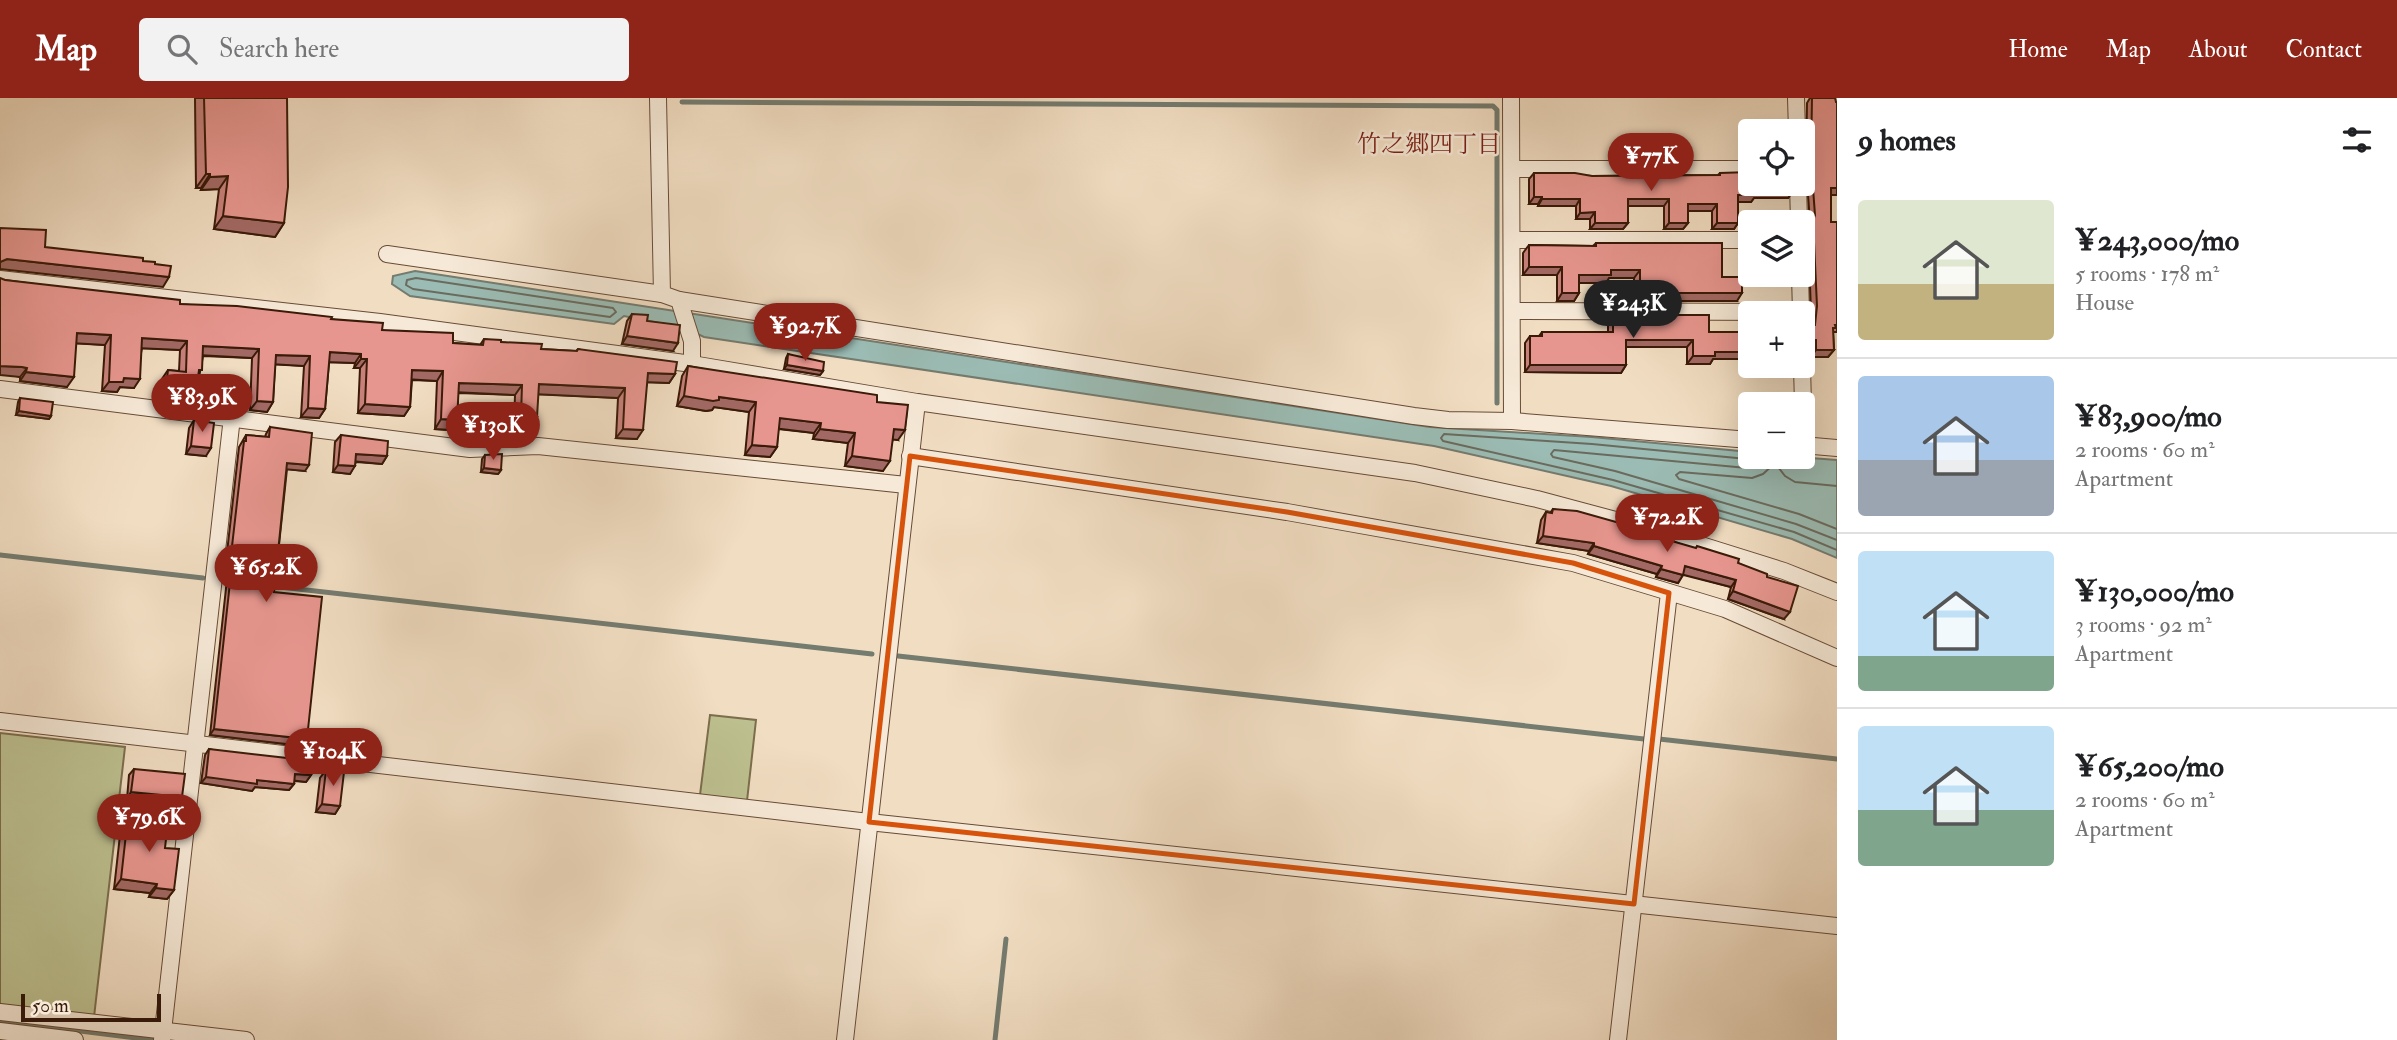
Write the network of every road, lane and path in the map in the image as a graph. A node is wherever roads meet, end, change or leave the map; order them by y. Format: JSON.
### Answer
{"nodes":[{"id":1,"x":658,"y":98,"type":"edge"},
{"id":2,"x":1511,"y":98,"type":"edge"},
{"id":3,"x":1797,"y":98,"type":"edge"},
{"id":4,"x":1797,"y":119,"type":"edge"},
{"id":5,"x":1511,"y":169,"type":"junction"},
{"id":6,"x":1738,"y":169,"type":"edge"},
{"id":7,"x":1512,"y":240,"type":"junction"},
{"id":8,"x":1738,"y":240,"type":"edge"},
{"id":9,"x":387,"y":254,"type":"dead end"},
{"id":10,"x":0,"y":279,"type":"edge"},
{"id":11,"x":662,"y":294,"type":"junction"},
{"id":12,"x":681,"y":305,"type":"junction"},
{"id":13,"x":1512,"y":311,"type":"junction"},
{"id":14,"x":1738,"y":313,"type":"edge"},
{"id":15,"x":692,"y":363,"type":"junction"},
{"id":16,"x":0,"y":389,"type":"edge"},
{"id":17,"x":917,"y":402,"type":"junction"},
{"id":18,"x":232,"y":417,"type":"junction"},
{"id":19,"x":1512,"y":421,"type":"junction"},
{"id":20,"x":1738,"y":439,"type":"edge"},
{"id":21,"x":1815,"y":446,"type":"edge"},
{"id":22,"x":1837,"y":448,"type":"edge"},
{"id":23,"x":910,"y":456,"type":"junction"},
{"id":24,"x":906,"y":485,"type":"junction"},
{"id":25,"x":1837,"y":592,"type":"edge"},
{"id":26,"x":1669,"y":593,"type":"junction"},
{"id":27,"x":1837,"y":658,"type":"edge"},
{"id":28,"x":0,"y":721,"type":"edge"},
{"id":29,"x":194,"y":743,"type":"junction"},
{"id":30,"x":869,"y":822,"type":"junction"},
{"id":31,"x":1634,"y":904,"type":"junction"},
{"id":32,"x":1837,"y":926,"type":"edge"},
{"id":33,"x":0,"y":1012,"type":"edge"},
{"id":34,"x":0,"y":1031,"type":"edge"},
{"id":35,"x":163,"y":1036,"type":"edge"},
{"id":36,"x":75,"y":1040,"type":"edge"},
{"id":37,"x":246,"y":1040,"type":"edge"},
{"id":38,"x":845,"y":1040,"type":"edge"},
{"id":39,"x":1618,"y":1040,"type":"edge"}],
"edges":[{"from":1,"to":11,"type":"street"},
{"from":2,"to":5,"type":"street"},
{"from":3,"to":4,"type":"street"},
{"from":5,"to":6,"type":"street"},
{"from":5,"to":7,"type":"street"},
{"from":7,"to":8,"type":"street"},
{"from":7,"to":13,"type":"street"},
{"from":9,"to":11,"type":"street"},
{"from":10,"to":15,"type":"street"},
{"from":11,"to":12,"type":"street"},
{"from":12,"to":15,"type":"street"},
{"from":12,"to":19,"type":"street"},
{"from":13,"to":14,"type":"street"},
{"from":13,"to":19,"type":"street"},
{"from":15,"to":17,"type":"street"},
{"from":16,"to":18,"type":"street"},
{"from":17,"to":23,"type":"street"},
{"from":17,"to":25,"type":"street"},
{"from":18,"to":24,"type":"street"},
{"from":18,"to":29,"type":"street"},
{"from":19,"to":20,"type":"street"},
{"from":21,"to":22,"type":"street"},
{"from":23,"to":24,"type":"street"},
{"from":23,"to":26,"type":"street"},
{"from":24,"to":30,"type":"street"},
{"from":26,"to":27,"type":"street"},
{"from":26,"to":31,"type":"street"},
{"from":28,"to":29,"type":"street"},
{"from":29,"to":30,"type":"street"},
{"from":29,"to":35,"type":"street"},
{"from":30,"to":31,"type":"street"},
{"from":30,"to":38,"type":"street"},
{"from":31,"to":32,"type":"street"},
{"from":31,"to":39,"type":"street"},
{"from":33,"to":35,"type":"street"},
{"from":34,"to":36,"type":"street"},
{"from":35,"to":37,"type":"street"}]}
